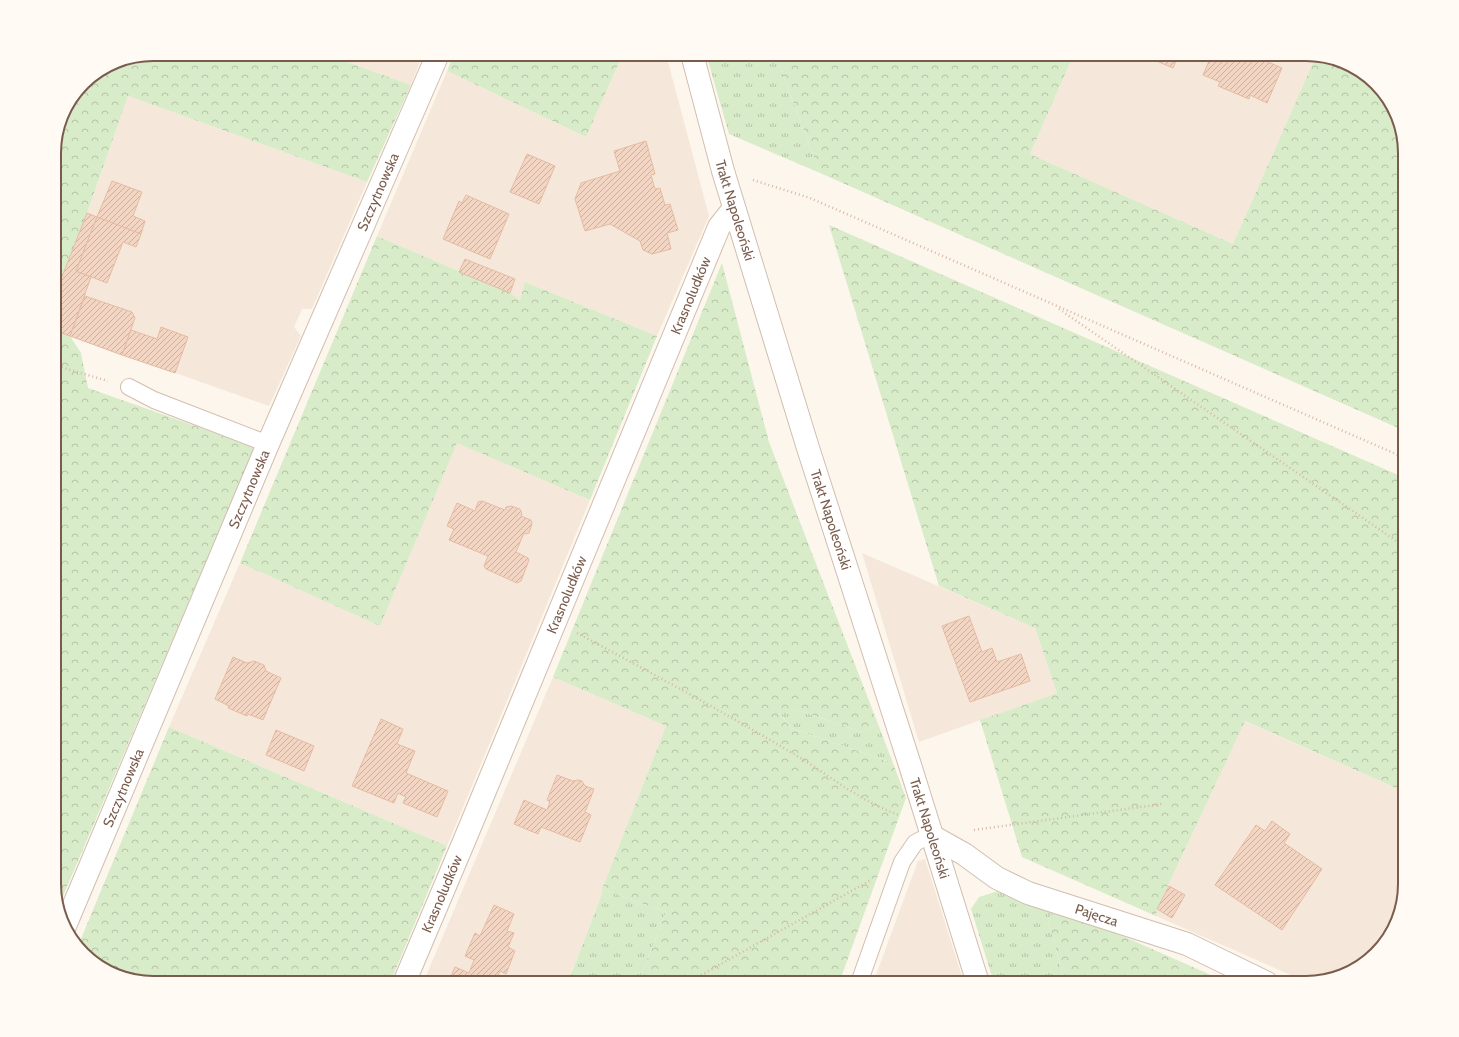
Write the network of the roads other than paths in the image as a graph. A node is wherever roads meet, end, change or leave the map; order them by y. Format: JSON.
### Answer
{"nodes":[{"id":1,"x":435,"y":61,"type":"edge"},
{"id":2,"x":694,"y":61,"type":"edge"},
{"id":3,"x":734,"y":208,"type":"junction"},
{"id":4,"x":129,"y":387,"type":"road end"},
{"id":5,"x":268,"y":444,"type":"junction"},
{"id":6,"x":932,"y":836,"type":"junction"},
{"id":7,"x":68,"y":919,"type":"edge"},
{"id":8,"x":407,"y":976,"type":"edge"},
{"id":9,"x":861,"y":976,"type":"edge"},
{"id":10,"x":976,"y":976,"type":"edge"},
{"id":11,"x":1253,"y":976,"type":"edge"}],
"edges":[{"from":1,"to":5,"type":"street","name":"Szczytnowska"},
{"from":2,"to":3,"type":"street","name":"Trakt Napoleoński"},
{"from":3,"to":6,"type":"street","name":"Trakt Napoleoński"},
{"from":3,"to":8,"type":"street","name":"Krasnoludków"},
{"from":4,"to":5,"type":"lane"},
{"from":5,"to":7,"type":"street","name":"Szczytnowska"},
{"from":6,"to":9,"type":"lane"},
{"from":6,"to":10,"type":"street","name":"Trakt Napoleoński"},
{"from":6,"to":11,"type":"street","name":"Pajęcza"}]}
